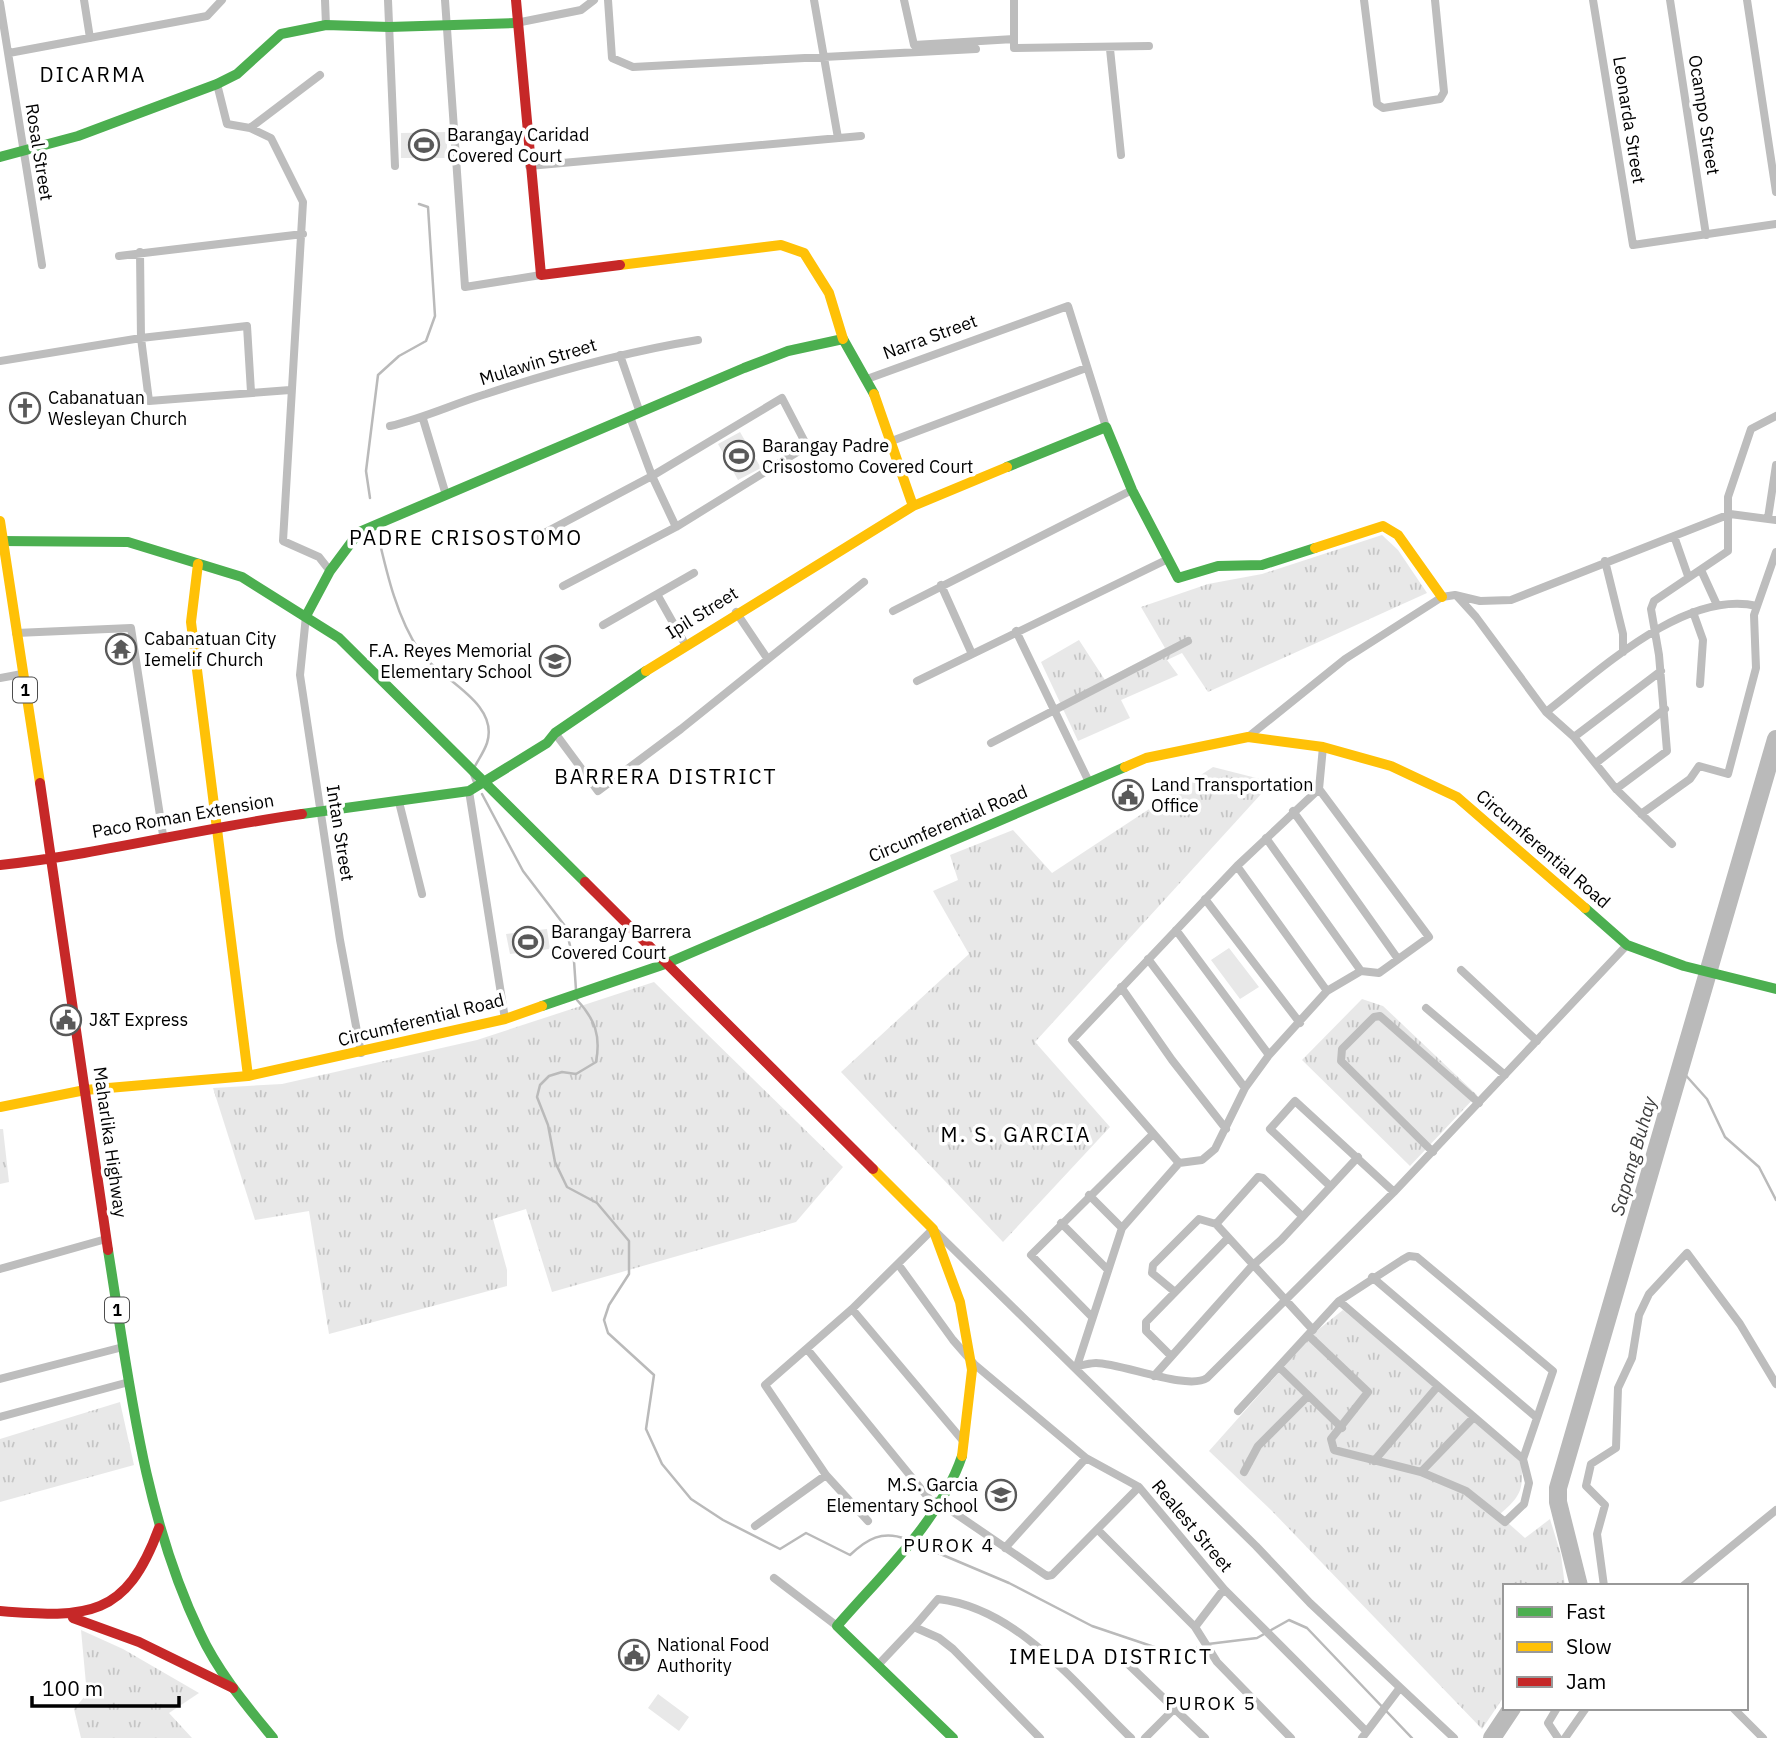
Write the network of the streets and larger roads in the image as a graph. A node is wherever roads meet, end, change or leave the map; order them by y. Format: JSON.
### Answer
{"nodes":[{"id":1,"x":84,"y":0,"type":"edge"},
{"id":2,"x":222,"y":0,"type":"edge"},
{"id":3,"x":325,"y":0,"type":"edge"},
{"id":4,"x":388,"y":0,"type":"edge"},
{"id":5,"x":445,"y":0,"type":"edge"},
{"id":6,"x":516,"y":0,"type":"edge"},
{"id":7,"x":594,"y":0,"type":"edge"},
{"id":8,"x":608,"y":0,"type":"edge"},
{"id":9,"x":814,"y":0,"type":"edge"},
{"id":10,"x":904,"y":0,"type":"edge"},
{"id":11,"x":1014,"y":0,"type":"edge"},
{"id":12,"x":1363,"y":0,"type":"edge"},
{"id":13,"x":1435,"y":0,"type":"edge"},
{"id":14,"x":1593,"y":0,"type":"edge"},
{"id":15,"x":1670,"y":0,"type":"edge"},
{"id":16,"x":1747,"y":0,"type":"edge"},
{"id":17,"x":0,"y":3,"type":"edge"},
{"id":18,"x":516,"y":23,"type":"junction"},
{"id":19,"x":447,"y":24,"type":"junction"},
{"id":20,"x":326,"y":25,"type":"junction"},
{"id":21,"x":389,"y":27,"type":"junction"},
{"id":22,"x":90,"y":38,"type":"junction"},
{"id":23,"x":1014,"y":39,"type":"junction"},
{"id":24,"x":1149,"y":46,"type":"dead end"},
{"id":25,"x":976,"y":49,"type":"dead end"},
{"id":26,"x":1110,"y":49,"type":"junction"},
{"id":27,"x":9,"y":53,"type":"junction"},
{"id":28,"x":825,"y":57,"type":"junction"},
{"id":29,"x":320,"y":75,"type":"dead end"},
{"id":30,"x":218,"y":83,"type":"junction"},
{"id":31,"x":250,"y":128,"type":"junction"},
{"id":32,"x":861,"y":136,"type":"dead end"},
{"id":33,"x":838,"y":138,"type":"junction"},
{"id":34,"x":22,"y":153,"type":"junction"},
{"id":35,"x":1121,"y":155,"type":"dead end"},
{"id":36,"x":0,"y":157,"type":"edge"},
{"id":37,"x":395,"y":166,"type":"dead end"},
{"id":38,"x":529,"y":166,"type":"junction"},
{"id":39,"x":1776,"y":192,"type":"edge"},
{"id":40,"x":1776,"y":224,"type":"edge"},
{"id":41,"x":303,"y":234,"type":"junction"},
{"id":42,"x":1706,"y":235,"type":"junction"},
{"id":43,"x":140,"y":253,"type":"junction"},
{"id":44,"x":119,"y":256,"type":"dead end"},
{"id":45,"x":41,"y":265,"type":"dead end"},
{"id":46,"x":541,"y":275,"type":"junction"},
{"id":47,"x":142,"y":338,"type":"junction"},
{"id":48,"x":843,"y":339,"type":"junction"},
{"id":49,"x":698,"y":340,"type":"dead end"},
{"id":50,"x":620,"y":355,"type":"junction"},
{"id":51,"x":0,"y":361,"type":"edge"},
{"id":52,"x":1086,"y":368,"type":"junction"},
{"id":53,"x":867,"y":379,"type":"junction"},
{"id":54,"x":290,"y":390,"type":"junction"},
{"id":55,"x":251,"y":391,"type":"junction"},
{"id":56,"x":635,"y":413,"type":"junction"},
{"id":57,"x":1776,"y":416,"type":"edge"},
{"id":58,"x":423,"y":419,"type":"junction"},
{"id":59,"x":390,"y":426,"type":"dead end"},
{"id":60,"x":1106,"y":427,"type":"junction"},
{"id":61,"x":888,"y":443,"type":"junction"},
{"id":62,"x":1776,"y":465,"type":"edge"},
{"id":63,"x":652,"y":476,"type":"junction"},
{"id":64,"x":1132,"y":490,"type":"junction"},
{"id":65,"x":446,"y":495,"type":"junction"},
{"id":66,"x":913,"y":506,"type":"junction"},
{"id":67,"x":1731,"y":514,"type":"junction"},
{"id":68,"x":1772,"y":519,"type":"edge"},
{"id":69,"x":0,"y":521,"type":"edge"},
{"id":70,"x":676,"y":527,"type":"junction"},
{"id":71,"x":1674,"y":536,"type":"junction"},
{"id":72,"x":533,"y":539,"type":"dead end"},
{"id":73,"x":1,"y":541,"type":"edge"},
{"id":74,"x":1776,"y":552,"type":"edge"},
{"id":75,"x":1166,"y":560,"type":"junction"},
{"id":76,"x":1605,"y":561,"type":"junction"},
{"id":77,"x":198,"y":564,"type":"junction"},
{"id":78,"x":1701,"y":570,"type":"junction"},
{"id":79,"x":330,"y":571,"type":"junction"},
{"id":80,"x":694,"y":573,"type":"dead end"},
{"id":81,"x":1688,"y":576,"type":"junction"},
{"id":82,"x":864,"y":582,"type":"dead end"},
{"id":83,"x":941,"y":585,"type":"junction"},
{"id":84,"x":563,"y":586,"type":"dead end"},
{"id":85,"x":1455,"y":594,"type":"junction"},
{"id":86,"x":658,"y":596,"type":"junction"},
{"id":87,"x":1442,"y":597,"type":"junction"},
{"id":88,"x":1717,"y":605,"type":"junction"},
{"id":89,"x":1757,"y":606,"type":"junction"},
{"id":90,"x":893,"y":611,"type":"dead end"},
{"id":91,"x":736,"y":612,"type":"junction"},
{"id":92,"x":1693,"y":612,"type":"junction"},
{"id":93,"x":306,"y":616,"type":"junction"},
{"id":94,"x":603,"y":625,"type":"dead end"},
{"id":95,"x":1016,"y":631,"type":"junction"},
{"id":96,"x":16,"y":633,"type":"junction"},
{"id":97,"x":1654,"y":633,"type":"junction"},
{"id":98,"x":1188,"y":641,"type":"dead end"},
{"id":99,"x":685,"y":644,"type":"junction"},
{"id":100,"x":1623,"y":652,"type":"junction"},
{"id":101,"x":972,"y":654,"type":"junction"},
{"id":102,"x":766,"y":658,"type":"junction"},
{"id":103,"x":1661,"y":671,"type":"junction"},
{"id":104,"x":22,"y":674,"type":"junction"},
{"id":105,"x":0,"y":678,"type":"edge"},
{"id":106,"x":917,"y":681,"type":"dead end"},
{"id":107,"x":1700,"y":684,"type":"dead end"},
{"id":108,"x":1665,"y":709,"type":"junction"},
{"id":109,"x":1054,"y":710,"type":"junction"},
{"id":110,"x":1546,"y":712,"type":"junction"},
{"id":111,"x":555,"y":733,"type":"junction"},
{"id":112,"x":1248,"y":737,"type":"junction"},
{"id":113,"x":1574,"y":737,"type":"junction"},
{"id":114,"x":991,"y":743,"type":"dead end"},
{"id":115,"x":1323,"y":747,"type":"junction"},
{"id":116,"x":1596,"y":763,"type":"junction"},
{"id":117,"x":1089,"y":782,"type":"junction"},
{"id":118,"x":486,"y":783,"type":"junction"},
{"id":119,"x":1319,"y":789,"type":"junction"},
{"id":120,"x":1616,"y":789,"type":"junction"},
{"id":121,"x":469,"y":791,"type":"junction"},
{"id":122,"x":399,"y":802,"type":"junction"},
{"id":123,"x":320,"y":810,"type":"junction"},
{"id":124,"x":1293,"y":811,"type":"junction"},
{"id":125,"x":1641,"y":814,"type":"junction"},
{"id":126,"x":217,"y":826,"type":"junction"},
{"id":127,"x":163,"y":835,"type":"junction"},
{"id":128,"x":1266,"y":838,"type":"junction"},
{"id":129,"x":1672,"y":844,"type":"dead end"},
{"id":130,"x":53,"y":859,"type":"junction"},
{"id":131,"x":0,"y":865,"type":"edge"},
{"id":132,"x":1237,"y":866,"type":"junction"},
{"id":133,"x":422,"y":894,"type":"dead end"},
{"id":134,"x":1205,"y":899,"type":"junction"},
{"id":135,"x":1176,"y":930,"type":"junction"},
{"id":136,"x":1627,"y":945,"type":"junction"},
{"id":137,"x":1148,"y":959,"type":"junction"},
{"id":138,"x":1398,"y":959,"type":"junction"},
{"id":139,"x":665,"y":964,"type":"junction"},
{"id":140,"x":1461,"y":970,"type":"dead end"},
{"id":141,"x":1361,"y":971,"type":"junction"},
{"id":142,"x":1121,"y":987,"type":"junction"},
{"id":143,"x":1776,"y":989,"type":"edge"},
{"id":144,"x":1327,"y":991,"type":"junction"},
{"id":145,"x":1426,"y":1007,"type":"dead end"},
{"id":146,"x":505,"y":1019,"type":"junction"},
{"id":147,"x":1300,"y":1023,"type":"junction"},
{"id":148,"x":1537,"y":1041,"type":"junction"},
{"id":149,"x":362,"y":1054,"type":"junction"},
{"id":150,"x":1269,"y":1055,"type":"junction"},
{"id":151,"x":248,"y":1076,"type":"junction"},
{"id":152,"x":1505,"y":1076,"type":"junction"},
{"id":153,"x":1245,"y":1088,"type":"junction"},
{"id":154,"x":85,"y":1090,"type":"junction"},
{"id":155,"x":1479,"y":1102,"type":"junction"},
{"id":156,"x":0,"y":1107,"type":"edge"},
{"id":157,"x":1226,"y":1129,"type":"junction"},
{"id":158,"x":1153,"y":1134,"type":"junction"},
{"id":159,"x":1433,"y":1152,"type":"junction"},
{"id":160,"x":1358,"y":1157,"type":"junction"},
{"id":161,"x":1179,"y":1163,"type":"junction"},
{"id":162,"x":1330,"y":1186,"type":"junction"},
{"id":163,"x":1394,"y":1192,"type":"junction"},
{"id":164,"x":1089,"y":1195,"type":"junction"},
{"id":165,"x":1302,"y":1216,"type":"junction"},
{"id":166,"x":1061,"y":1223,"type":"junction"},
{"id":167,"x":1216,"y":1224,"type":"junction"},
{"id":168,"x":933,"y":1228,"type":"junction"},
{"id":169,"x":1122,"y":1228,"type":"junction"},
{"id":170,"x":106,"y":1239,"type":"junction"},
{"id":171,"x":1227,"y":1239,"type":"junction"},
{"id":172,"x":898,"y":1264,"type":"junction"},
{"id":173,"x":1252,"y":1266,"type":"junction"},
{"id":174,"x":0,"y":1269,"type":"edge"},
{"id":175,"x":1107,"y":1269,"type":"junction"},
{"id":176,"x":1372,"y":1277,"type":"junction"},
{"id":177,"x":1175,"y":1292,"type":"junction"},
{"id":178,"x":1283,"y":1300,"type":"junction"},
{"id":179,"x":1339,"y":1301,"type":"junction"},
{"id":180,"x":852,"y":1309,"type":"junction"},
{"id":181,"x":1092,"y":1317,"type":"junction"},
{"id":182,"x":1310,"y":1332,"type":"junction"},
{"id":183,"x":123,"y":1347,"type":"junction"},
{"id":184,"x":807,"y":1349,"type":"junction"},
{"id":185,"x":1170,"y":1355,"type":"junction"},
{"id":186,"x":974,"y":1364,"type":"junction"},
{"id":187,"x":1076,"y":1366,"type":"junction"},
{"id":188,"x":1279,"y":1367,"type":"junction"},
{"id":189,"x":1154,"y":1376,"type":"junction"},
{"id":190,"x":0,"y":1379,"type":"edge"},
{"id":191,"x":129,"y":1382,"type":"junction"},
{"id":192,"x":1776,"y":1384,"type":"edge"},
{"id":193,"x":1437,"y":1386,"type":"junction"},
{"id":194,"x":1307,"y":1397,"type":"junction"},
{"id":195,"x":1238,"y":1411,"type":"dead end"},
{"id":196,"x":1474,"y":1417,"type":"junction"},
{"id":197,"x":1536,"y":1417,"type":"junction"},
{"id":198,"x":0,"y":1418,"type":"edge"},
{"id":199,"x":1342,"y":1428,"type":"junction"},
{"id":200,"x":964,"y":1442,"type":"junction"},
{"id":201,"x":1086,"y":1458,"type":"junction"},
{"id":202,"x":1523,"y":1459,"type":"junction"},
{"id":203,"x":1374,"y":1461,"type":"junction"},
{"id":204,"x":1244,"y":1472,"type":"dead end"},
{"id":205,"x":1421,"y":1472,"type":"junction"},
{"id":206,"x":826,"y":1475,"type":"junction"},
{"id":207,"x":1139,"y":1486,"type":"junction"},
{"id":208,"x":936,"y":1503,"type":"junction"},
{"id":209,"x":1776,"y":1510,"type":"edge"},
{"id":210,"x":868,"y":1521,"type":"dead end"},
{"id":211,"x":755,"y":1526,"type":"dead end"},
{"id":212,"x":159,"y":1528,"type":"junction"},
{"id":213,"x":1098,"y":1530,"type":"junction"},
{"id":214,"x":1005,"y":1548,"type":"junction"},
{"id":215,"x":775,"y":1578,"type":"dead end"},
{"id":216,"x":1604,"y":1584,"type":"edge"},
{"id":217,"x":1685,"y":1584,"type":"edge"},
{"id":218,"x":1224,"y":1588,"type":"junction"},
{"id":219,"x":0,"y":1611,"type":"edge"},
{"id":220,"x":67,"y":1615,"type":"junction"},
{"id":221,"x":837,"y":1626,"type":"junction"},
{"id":222,"x":914,"y":1627,"type":"junction"},
{"id":223,"x":1195,"y":1627,"type":"junction"},
{"id":224,"x":879,"y":1664,"type":"junction"},
{"id":225,"x":1127,"y":1664,"type":"dead end"},
{"id":226,"x":233,"y":1688,"type":"junction"},
{"id":227,"x":1399,"y":1689,"type":"junction"},
{"id":228,"x":1175,"y":1707,"type":"junction"},
{"id":229,"x":1556,"y":1710,"type":"edge"},
{"id":230,"x":1585,"y":1710,"type":"edge"},
{"id":231,"x":1735,"y":1710,"type":"edge"},
{"id":232,"x":1364,"y":1735,"type":"edge"},
{"id":233,"x":273,"y":1738,"type":"edge"},
{"id":234,"x":953,"y":1738,"type":"edge"},
{"id":235,"x":1040,"y":1738,"type":"edge"},
{"id":236,"x":1131,"y":1738,"type":"edge"},
{"id":237,"x":1145,"y":1738,"type":"edge"},
{"id":238,"x":1206,"y":1738,"type":"edge"},
{"id":239,"x":1292,"y":1738,"type":"edge"},
{"id":240,"x":1454,"y":1738,"type":"edge"},
{"id":241,"x":1558,"y":1738,"type":"edge"},
{"id":242,"x":1565,"y":1738,"type":"edge"},
{"id":243,"x":1763,"y":1738,"type":"edge"}],
"edges":[{"from":1,"to":22,"type":"street"},
{"from":2,"to":22,"type":"street"},
{"from":3,"to":20,"type":"street"},
{"from":4,"to":21,"type":"street"},
{"from":5,"to":19,"type":"street"},
{"from":6,"to":18,"type":"street"},
{"from":7,"to":18,"type":"street"},
{"from":8,"to":28,"type":"street"},
{"from":9,"to":28,"type":"street"},
{"from":10,"to":23,"type":"street"},
{"from":11,"to":23,"type":"street"},
{"from":12,"to":13,"type":"street"},
{"from":14,"to":42,"type":"street","name":"Leonarda Street"},
{"from":15,"to":42,"type":"street","name":"Ocampo Street"},
{"from":16,"to":39,"type":"street"},
{"from":17,"to":27,"type":"street","name":"Rosal Street"},
{"from":18,"to":19,"type":"street"},
{"from":18,"to":38,"type":"street"},
{"from":19,"to":21,"type":"street"},
{"from":19,"to":46,"type":"street"},
{"from":20,"to":21,"type":"street"},
{"from":20,"to":30,"type":"street"},
{"from":21,"to":37,"type":"street"},
{"from":22,"to":27,"type":"street"},
{"from":23,"to":26,"type":"street"},
{"from":24,"to":26,"type":"street"},
{"from":25,"to":28,"type":"street"},
{"from":26,"to":35,"type":"street"},
{"from":27,"to":34,"type":"street","name":"Rosal Street"},
{"from":28,"to":33,"type":"street"},
{"from":29,"to":31,"type":"street"},
{"from":30,"to":31,"type":"street"},
{"from":30,"to":34,"type":"street"},
{"from":31,"to":41,"type":"street"},
{"from":32,"to":33,"type":"street"},
{"from":33,"to":38,"type":"street"},
{"from":34,"to":36,"type":"street"},
{"from":34,"to":45,"type":"street","name":"Rosal Street"},
{"from":38,"to":46,"type":"street"},
{"from":40,"to":42,"type":"street"},
{"from":41,"to":43,"type":"street"},
{"from":41,"to":54,"type":"street"},
{"from":43,"to":44,"type":"street"},
{"from":43,"to":47,"type":"street"},
{"from":46,"to":48,"type":"street","name":"Narra Street"},
{"from":47,"to":51,"type":"street"},
{"from":47,"to":55,"type":"street"},
{"from":47,"to":55,"type":"street"},
{"from":48,"to":53,"type":"street","name":"Narra Street"},
{"from":48,"to":56,"type":"street"},
{"from":49,"to":50,"type":"street","name":"Mulawin Street"},
{"from":50,"to":56,"type":"street"},
{"from":50,"to":58,"type":"street","name":"Mulawin Street"},
{"from":52,"to":53,"type":"street","name":"Narra Street"},
{"from":52,"to":60,"type":"street","name":"Narra Street"},
{"from":52,"to":61,"type":"street"},
{"from":53,"to":61,"type":"street"},
{"from":54,"to":55,"type":"street"},
{"from":54,"to":79,"type":"street"},
{"from":56,"to":63,"type":"street"},
{"from":56,"to":65,"type":"street"},
{"from":57,"to":67,"type":"street"},
{"from":58,"to":59,"type":"street","name":"Mulawin Street"},
{"from":58,"to":65,"type":"street"},
{"from":60,"to":64,"type":"street","name":"Narra Street"},
{"from":60,"to":66,"type":"street","name":"Ipil Street"},
{"from":61,"to":66,"type":"street"},
{"from":62,"to":68,"type":"street"},
{"from":63,"to":70,"type":"street"},
{"from":63,"to":70,"type":"street"},
{"from":63,"to":72,"type":"street"},
{"from":64,"to":75,"type":"street","name":"Narra Street"},
{"from":64,"to":83,"type":"street"},
{"from":65,"to":79,"type":"street"},
{"from":66,"to":91,"type":"street","name":"Ipil Street"},
{"from":67,"to":68,"type":"street"},
{"from":67,"to":71,"type":"street"},
{"from":67,"to":78,"type":"street"},
{"from":69,"to":73,"type":"street","name":"Maharlika Highway","number":"1"},
{"from":70,"to":84,"type":"street"},
{"from":71,"to":76,"type":"street"},
{"from":71,"to":81,"type":"street"},
{"from":73,"to":77,"type":"street"},
{"from":73,"to":96,"type":"street","name":"Maharlika Highway","number":"1"},
{"from":74,"to":89,"type":"street"},
{"from":75,"to":87,"type":"street"},
{"from":75,"to":95,"type":"street"},
{"from":76,"to":85,"type":"street"},
{"from":76,"to":100,"type":"street"},
{"from":77,"to":93,"type":"street"},
{"from":77,"to":126,"type":"street"},
{"from":78,"to":81,"type":"street"},
{"from":78,"to":88,"type":"street"},
{"from":79,"to":93,"type":"street"},
{"from":80,"to":86,"type":"street"},
{"from":81,"to":97,"type":"street"},
{"from":82,"to":102,"type":"street"},
{"from":83,"to":90,"type":"street"},
{"from":83,"to":101,"type":"street"},
{"from":85,"to":87,"type":"street"},
{"from":85,"to":110,"type":"street"},
{"from":86,"to":94,"type":"street"},
{"from":86,"to":99,"type":"street"},
{"from":87,"to":112,"type":"street"},
{"from":88,"to":89,"type":"street"},
{"from":88,"to":92,"type":"street"},
{"from":89,"to":125,"type":"street"},
{"from":91,"to":99,"type":"street","name":"Ipil Street"},
{"from":91,"to":102,"type":"street"},
{"from":92,"to":97,"type":"street"},
{"from":92,"to":107,"type":"street"},
{"from":93,"to":118,"type":"street"},
{"from":93,"to":123,"type":"street","name":"Intan Street"},
{"from":95,"to":101,"type":"street"},
{"from":95,"to":109,"type":"street"},
{"from":96,"to":104,"type":"street","name":"Maharlika Highway","number":"1"},
{"from":96,"to":127,"type":"street"},
{"from":97,"to":100,"type":"street"},
{"from":97,"to":103,"type":"street"},
{"from":98,"to":109,"type":"street"},
{"from":99,"to":111,"type":"street","name":"Ipil Street"},
{"from":100,"to":110,"type":"street"},
{"from":101,"to":106,"type":"street"},
{"from":102,"to":111,"type":"street"},
{"from":103,"to":108,"type":"street"},
{"from":103,"to":113,"type":"street"},
{"from":104,"to":105,"type":"street"},
{"from":104,"to":130,"type":"street","name":"Maharlika Highway","number":"1"},
{"from":108,"to":116,"type":"street"},
{"from":108,"to":120,"type":"street"},
{"from":109,"to":114,"type":"street"},
{"from":109,"to":117,"type":"street"},
{"from":110,"to":113,"type":"street"},
{"from":111,"to":118,"type":"street","name":"Ipil Street"},
{"from":112,"to":115,"type":"street","name":"Circumferential Road"},
{"from":112,"to":117,"type":"street","name":"Circumferential Road"},
{"from":113,"to":116,"type":"street"},
{"from":115,"to":119,"type":"street"},
{"from":115,"to":136,"type":"street","name":"Circumferential Road"},
{"from":116,"to":120,"type":"street"},
{"from":117,"to":139,"type":"street","name":"Circumferential Road"},
{"from":118,"to":121,"type":"street","name":"Ipil Street"},
{"from":118,"to":139,"type":"street"},
{"from":119,"to":124,"type":"street"},
{"from":119,"to":138,"type":"street"},
{"from":120,"to":125,"type":"street"},
{"from":121,"to":122,"type":"street","name":"Ipil Street"},
{"from":121,"to":146,"type":"street"},
{"from":122,"to":123,"type":"street","name":"Ipil Street"},
{"from":122,"to":133,"type":"street"},
{"from":123,"to":126,"type":"street","name":"Paco Roman Extension"},
{"from":123,"to":149,"type":"street","name":"Intan Street"},
{"from":124,"to":128,"type":"street"},
{"from":124,"to":138,"type":"street"},
{"from":125,"to":129,"type":"street"},
{"from":126,"to":127,"type":"street","name":"Paco Roman Extension"},
{"from":126,"to":151,"type":"street"},
{"from":127,"to":130,"type":"street","name":"Paco Roman Extension"},
{"from":128,"to":132,"type":"street"},
{"from":128,"to":141,"type":"street"},
{"from":130,"to":131,"type":"street","name":"Paco Roman Extension"},
{"from":130,"to":154,"type":"street","name":"Maharlika Highway","number":"1"},
{"from":132,"to":134,"type":"street"},
{"from":132,"to":144,"type":"street"},
{"from":134,"to":135,"type":"street"},
{"from":134,"to":147,"type":"street"},
{"from":135,"to":137,"type":"street"},
{"from":135,"to":150,"type":"street"},
{"from":136,"to":143,"type":"street","name":"Circumferential Road"},
{"from":136,"to":148,"type":"street"},
{"from":137,"to":142,"type":"street"},
{"from":137,"to":153,"type":"street"},
{"from":138,"to":141,"type":"street"},
{"from":139,"to":146,"type":"street","name":"Circumferential Road"},
{"from":139,"to":168,"type":"street"},
{"from":140,"to":148,"type":"street"},
{"from":141,"to":144,"type":"street"},
{"from":142,"to":157,"type":"street"},
{"from":142,"to":158,"type":"street"},
{"from":144,"to":147,"type":"street"},
{"from":145,"to":152,"type":"street"},
{"from":146,"to":149,"type":"street","name":"Circumferential Road"},
{"from":147,"to":150,"type":"street"},
{"from":148,"to":152,"type":"street"},
{"from":149,"to":151,"type":"street","name":"Circumferential Road"},
{"from":150,"to":153,"type":"street"},
{"from":151,"to":154,"type":"street","name":"Circumferential Road"},
{"from":152,"to":155,"type":"street"},
{"from":153,"to":157,"type":"street"},
{"from":154,"to":156,"type":"street","name":"Circumferential Road"},
{"from":154,"to":170,"type":"street","name":"Maharlika Highway","number":"1"},
{"from":155,"to":159,"type":"street"},
{"from":155,"to":159,"type":"street"},
{"from":157,"to":161,"type":"street"},
{"from":158,"to":161,"type":"street"},
{"from":158,"to":164,"type":"street"},
{"from":159,"to":163,"type":"street"},
{"from":160,"to":162,"type":"street"},
{"from":160,"to":162,"type":"street"},
{"from":160,"to":163,"type":"street"},
{"from":161,"to":169,"type":"street"},
{"from":162,"to":165,"type":"street"},
{"from":163,"to":178,"type":"street"},
{"from":164,"to":166,"type":"street"},
{"from":164,"to":169,"type":"street"},
{"from":165,"to":167,"type":"street"},
{"from":165,"to":173,"type":"street"},
{"from":166,"to":175,"type":"street"},
{"from":166,"to":181,"type":"street"},
{"from":167,"to":171,"type":"street"},
{"from":167,"to":177,"type":"street"},
{"from":168,"to":172,"type":"street"},
{"from":168,"to":186,"type":"street"},
{"from":168,"to":187,"type":"street"},
{"from":169,"to":175,"type":"street"},
{"from":170,"to":174,"type":"street"},
{"from":170,"to":183,"type":"street","name":"Maharlika Highway","number":"1"},
{"from":171,"to":173,"type":"street"},
{"from":171,"to":177,"type":"street"},
{"from":172,"to":180,"type":"street"},
{"from":172,"to":186,"type":"street","name":"Realest Street"},
{"from":173,"to":178,"type":"street"},
{"from":173,"to":185,"type":"street"},
{"from":175,"to":181,"type":"street"},
{"from":176,"to":179,"type":"street"},
{"from":176,"to":197,"type":"street"},
{"from":176,"to":197,"type":"street"},
{"from":177,"to":185,"type":"street"},
{"from":178,"to":182,"type":"street"},
{"from":178,"to":189,"type":"street"},
{"from":179,"to":182,"type":"street"},
{"from":179,"to":193,"type":"street"},
{"from":180,"to":184,"type":"street"},
{"from":180,"to":200,"type":"street"},
{"from":181,"to":187,"type":"street"},
{"from":182,"to":188,"type":"street"},
{"from":182,"to":199,"type":"street"},
{"from":183,"to":190,"type":"street"},
{"from":183,"to":191,"type":"street","name":"Maharlika Highway","number":"1"},
{"from":184,"to":206,"type":"street"},
{"from":184,"to":208,"type":"street"},
{"from":185,"to":189,"type":"street"},
{"from":186,"to":200,"type":"street"},
{"from":186,"to":201,"type":"street","name":"Realest Street"},
{"from":187,"to":189,"type":"street"},
{"from":187,"to":227,"type":"street"},
{"from":188,"to":194,"type":"street"},
{"from":188,"to":195,"type":"street"},
{"from":191,"to":198,"type":"street"},
{"from":191,"to":212,"type":"street","name":"Maharlika Highway","number":"1"},
{"from":192,"to":216,"type":"street"},
{"from":193,"to":196,"type":"street"},
{"from":193,"to":203,"type":"street"},
{"from":194,"to":199,"type":"street"},
{"from":194,"to":204,"type":"street"},
{"from":196,"to":202,"type":"street"},
{"from":196,"to":205,"type":"street"},
{"from":197,"to":202,"type":"street"},
{"from":199,"to":203,"type":"street"},
{"from":200,"to":208,"type":"street"},
{"from":201,"to":207,"type":"street","name":"Realest Street"},
{"from":201,"to":214,"type":"street"},
{"from":202,"to":205,"type":"street"},
{"from":203,"to":205,"type":"street"},
{"from":206,"to":210,"type":"street"},
{"from":206,"to":211,"type":"street"},
{"from":207,"to":213,"type":"street"},
{"from":207,"to":218,"type":"street","name":"Realest Street"},
{"from":208,"to":214,"type":"street"},
{"from":208,"to":221,"type":"street"},
{"from":209,"to":217,"type":"street"},
{"from":212,"to":220,"type":"street"},
{"from":212,"to":226,"type":"street","name":"Maharlika Highway","number":"1"},
{"from":213,"to":214,"type":"street"},
{"from":213,"to":223,"type":"street"},
{"from":215,"to":221,"type":"street"},
{"from":218,"to":223,"type":"street"},
{"from":218,"to":232,"type":"street","name":"Realest Street"},
{"from":219,"to":220,"type":"street"},
{"from":220,"to":226,"type":"street"},
{"from":221,"to":224,"type":"street"},
{"from":222,"to":224,"type":"street"},
{"from":222,"to":235,"type":"street"},
{"from":222,"to":236,"type":"street"},
{"from":223,"to":239,"type":"street"},
{"from":224,"to":234,"type":"street"},
{"from":225,"to":228,"type":"street"},
{"from":226,"to":233,"type":"street","name":"Maharlika Highway","number":"1"},
{"from":227,"to":232,"type":"street"},
{"from":227,"to":240,"type":"street"},
{"from":228,"to":237,"type":"street"},
{"from":228,"to":238,"type":"street"},
{"from":229,"to":241,"type":"street"},
{"from":230,"to":242,"type":"street"},
{"from":231,"to":243,"type":"street"}]}
